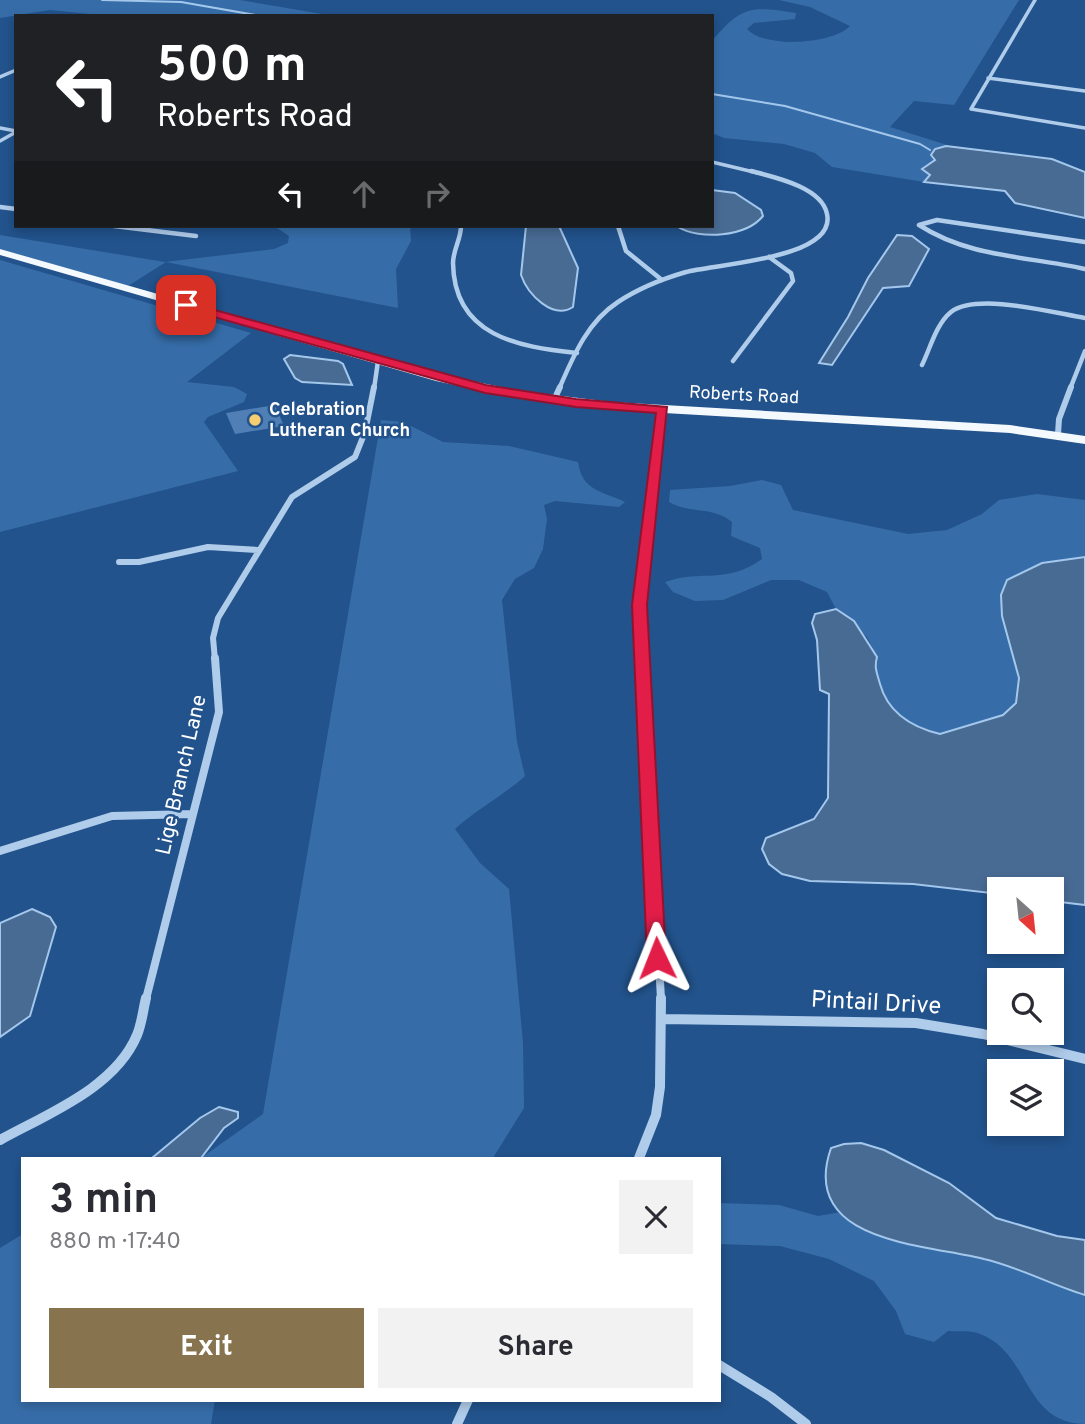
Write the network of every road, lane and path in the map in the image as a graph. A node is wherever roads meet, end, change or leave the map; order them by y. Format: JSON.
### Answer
{"nodes":[{"id":1,"x":1035,"y":0,"type":"edge"},
{"id":2,"x":988,"y":78,"type":"junction"},
{"id":3,"x":1085,"y":91,"type":"edge"},
{"id":4,"x":1085,"y":128,"type":"edge"},
{"id":5,"x":714,"y":163,"type":"edge"},
{"id":6,"x":126,"y":228,"type":"edge"},
{"id":7,"x":461,"y":228,"type":"edge"},
{"id":8,"x":618,"y":228,"type":"edge"},
{"id":9,"x":196,"y":236,"type":"dead end"},
{"id":10,"x":1085,"y":242,"type":"edge"},
{"id":11,"x":0,"y":252,"type":"edge"},
{"id":12,"x":769,"y":257,"type":"junction"},
{"id":13,"x":1085,"y":269,"type":"edge"},
{"id":14,"x":662,"y":280,"type":"junction"},
{"id":15,"x":1085,"y":318,"type":"edge"},
{"id":16,"x":1085,"y":351,"type":"edge"},
{"id":17,"x":577,"y":353,"type":"junction"},
{"id":18,"x":378,"y":361,"type":"junction"},
{"id":19,"x":733,"y":361,"type":"dead end"},
{"id":20,"x":922,"y":365,"type":"dead end"},
{"id":21,"x":554,"y":400,"type":"junction"},
{"id":22,"x":663,"y":410,"type":"junction"},
{"id":23,"x":1058,"y":434,"type":"junction"},
{"id":24,"x":1085,"y":440,"type":"edge"},
{"id":25,"x":258,"y":551,"type":"junction"},
{"id":26,"x":119,"y":562,"type":"dead end"},
{"id":27,"x":193,"y":814,"type":"junction"},
{"id":28,"x":0,"y":851,"type":"edge"},
{"id":29,"x":662,"y":1019,"type":"junction"},
{"id":30,"x":1085,"y":1059,"type":"edge"},
{"id":31,"x":0,"y":1140,"type":"edge"},
{"id":32,"x":639,"y":1157,"type":"edge"},
{"id":33,"x":721,"y":1366,"type":"edge"},
{"id":34,"x":467,"y":1402,"type":"edge"},
{"id":35,"x":457,"y":1424,"type":"edge"},
{"id":36,"x":806,"y":1424,"type":"edge"}],
"edges":[{"from":1,"to":2,"type":"street"},
{"from":2,"to":3,"type":"street"},
{"from":2,"to":4,"type":"street"},
{"from":5,"to":12,"type":"street"},
{"from":6,"to":9,"type":"street"},
{"from":7,"to":17,"type":"street"},
{"from":8,"to":14,"type":"street"},
{"from":10,"to":13,"type":"street"},
{"from":11,"to":18,"type":"main road","name":"Roberts Road"},
{"from":12,"to":14,"type":"street"},
{"from":12,"to":19,"type":"street"},
{"from":14,"to":17,"type":"street"},
{"from":15,"to":20,"type":"street"},
{"from":16,"to":23,"type":"street"},
{"from":17,"to":21,"type":"street"},
{"from":18,"to":21,"type":"main road","name":"Roberts Road"},
{"from":18,"to":25,"type":"street","name":"Lige Branch Lane"},
{"from":21,"to":22,"type":"main road","name":"Roberts Road"},
{"from":22,"to":23,"type":"main road","name":"Roberts Road"},
{"from":22,"to":29,"type":"street"},
{"from":23,"to":24,"type":"main road","name":"Roberts Road"},
{"from":25,"to":26,"type":"street"},
{"from":25,"to":27,"type":"street","name":"Lige Branch Lane"},
{"from":27,"to":28,"type":"street"},
{"from":27,"to":31,"type":"street","name":"Lige Branch Lane"},
{"from":29,"to":30,"type":"street","name":"Pintail Drive"},
{"from":29,"to":32,"type":"street"},
{"from":33,"to":36,"type":"street"},
{"from":34,"to":35,"type":"street"}]}
